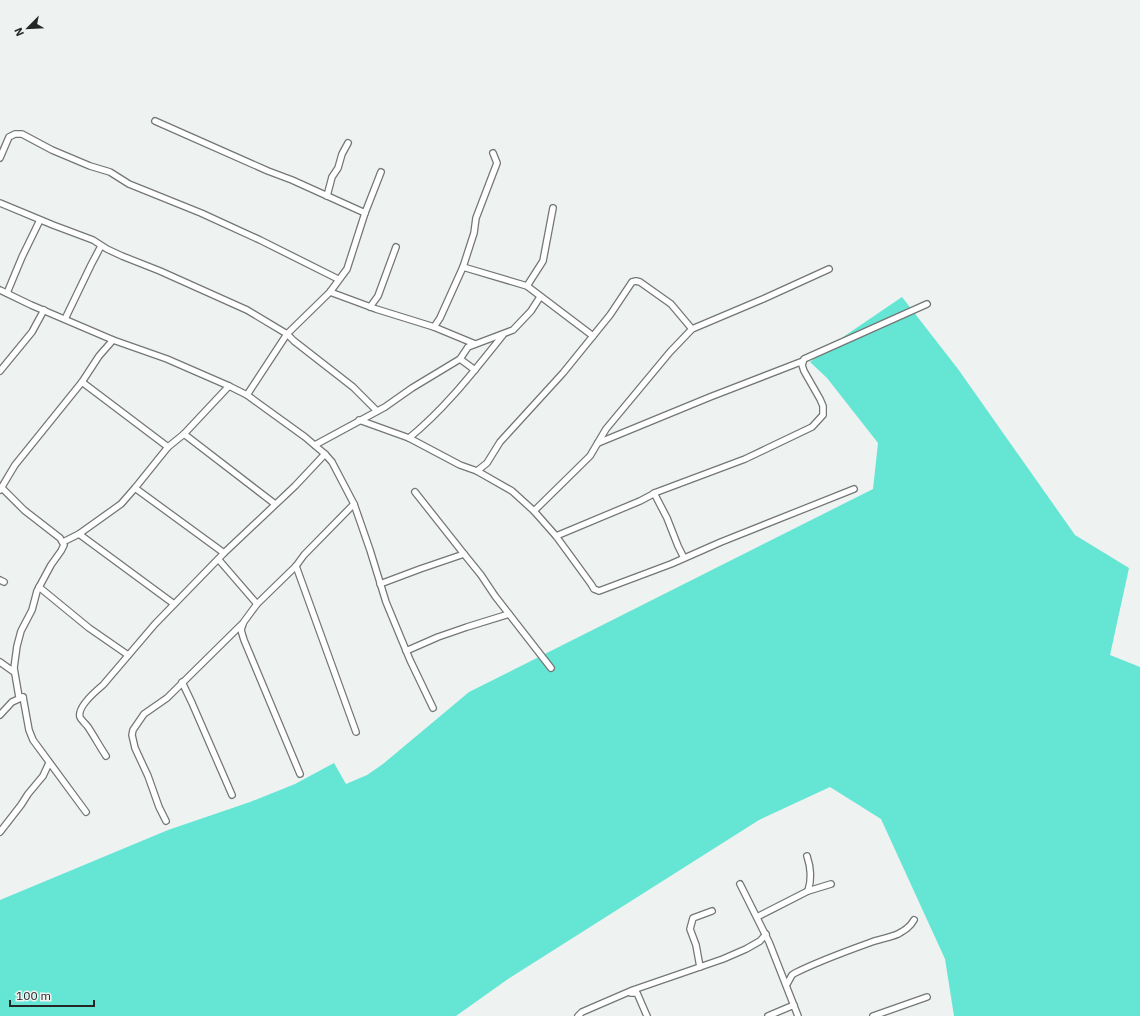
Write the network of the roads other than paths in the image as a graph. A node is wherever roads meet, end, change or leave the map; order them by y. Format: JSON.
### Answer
{"nodes":[{"id":1,"x":154,"y":121,"type":"dead end"},
{"id":2,"x":348,"y":143,"type":"dead end"},
{"id":3,"x":493,"y":153,"type":"dead end"},
{"id":4,"x":0,"y":158,"type":"edge"},
{"id":5,"x":381,"y":172,"type":"dead end"},
{"id":6,"x":327,"y":196,"type":"junction"},
{"id":7,"x":0,"y":203,"type":"edge"},
{"id":8,"x":554,"y":208,"type":"dead end"},
{"id":9,"x":365,"y":213,"type":"junction"},
{"id":10,"x":40,"y":220,"type":"junction"},
{"id":11,"x":101,"y":246,"type":"junction"},
{"id":12,"x":396,"y":247,"type":"dead end"},
{"id":13,"x":463,"y":266,"type":"junction"},
{"id":14,"x":829,"y":269,"type":"dead end"},
{"id":15,"x":338,"y":280,"type":"junction"},
{"id":16,"x":528,"y":286,"type":"junction"},
{"id":17,"x":0,"y":290,"type":"edge"},
{"id":18,"x":330,"y":292,"type":"junction"},
{"id":19,"x":8,"y":293,"type":"junction"},
{"id":20,"x":540,"y":296,"type":"junction"},
{"id":21,"x":927,"y":304,"type":"dead end"},
{"id":22,"x":370,"y":307,"type":"junction"},
{"id":23,"x":44,"y":310,"type":"junction"},
{"id":24,"x":65,"y":319,"type":"junction"},
{"id":25,"x":434,"y":326,"type":"junction"},
{"id":26,"x":692,"y":329,"type":"junction"},
{"id":27,"x":288,"y":334,"type":"junction"},
{"id":28,"x":503,"y":334,"type":"junction"},
{"id":29,"x":592,"y":336,"type":"junction"},
{"id":30,"x":113,"y":340,"type":"junction"},
{"id":31,"x":475,"y":344,"type":"junction"},
{"id":32,"x":460,"y":359,"type":"junction"},
{"id":33,"x":802,"y":361,"type":"junction"},
{"id":34,"x":475,"y":370,"type":"junction"},
{"id":35,"x":0,"y":371,"type":"edge"},
{"id":36,"x":82,"y":382,"type":"junction"},
{"id":37,"x":229,"y":386,"type":"junction"},
{"id":38,"x":247,"y":395,"type":"junction"},
{"id":39,"x":377,"y":411,"type":"junction"},
{"id":40,"x":359,"y":420,"type":"junction"},
{"id":41,"x":184,"y":434,"type":"junction"},
{"id":42,"x":409,"y":438,"type":"junction"},
{"id":43,"x":598,"y":444,"type":"junction"},
{"id":44,"x":315,"y":445,"type":"junction"},
{"id":45,"x":168,"y":447,"type":"junction"},
{"id":46,"x":325,"y":454,"type":"junction"},
{"id":47,"x":477,"y":472,"type":"junction"},
{"id":48,"x":135,"y":488,"type":"junction"},
{"id":49,"x":1,"y":489,"type":"edge"},
{"id":50,"x":854,"y":489,"type":"dead end"},
{"id":51,"x":416,"y":492,"type":"dead end"},
{"id":52,"x":654,"y":493,"type":"junction"},
{"id":53,"x":274,"y":504,"type":"junction"},
{"id":54,"x":354,"y":504,"type":"junction"},
{"id":55,"x":534,"y":512,"type":"junction"},
{"id":56,"x":79,"y":534,"type":"junction"},
{"id":57,"x":556,"y":536,"type":"junction"},
{"id":58,"x":63,"y":542,"type":"junction"},
{"id":59,"x":224,"y":553,"type":"junction"},
{"id":60,"x":464,"y":554,"type":"junction"},
{"id":61,"x":684,"y":558,"type":"junction"},
{"id":62,"x":219,"y":560,"type":"junction"},
{"id":63,"x":296,"y":566,"type":"junction"},
{"id":64,"x":380,"y":584,"type":"junction"},
{"id":65,"x":39,"y":587,"type":"junction"},
{"id":66,"x":174,"y":604,"type":"junction"},
{"id":67,"x":257,"y":604,"type":"junction"},
{"id":68,"x":509,"y":614,"type":"junction"},
{"id":69,"x":243,"y":623,"type":"junction"},
{"id":70,"x":406,"y":651,"type":"junction"},
{"id":71,"x":128,"y":655,"type":"junction"},
{"id":72,"x":0,"y":662,"type":"edge"},
{"id":73,"x":551,"y":668,"type":"dead end"},
{"id":74,"x":14,"y":672,"type":"junction"},
{"id":75,"x":182,"y":682,"type":"junction"},
{"id":76,"x":23,"y":697,"type":"junction"},
{"id":77,"x":433,"y":708,"type":"dead end"},
{"id":78,"x":0,"y":715,"type":"edge"},
{"id":79,"x":356,"y":732,"type":"dead end"},
{"id":80,"x":106,"y":756,"type":"dead end"},
{"id":81,"x":50,"y":763,"type":"junction"},
{"id":82,"x":300,"y":774,"type":"dead end"},
{"id":83,"x":232,"y":795,"type":"dead end"},
{"id":84,"x":86,"y":812,"type":"dead end"},
{"id":85,"x":166,"y":821,"type":"dead end"},
{"id":86,"x":0,"y":832,"type":"edge"},
{"id":87,"x":807,"y":856,"type":"dead end"},
{"id":88,"x":740,"y":884,"type":"dead end"},
{"id":89,"x":830,"y":884,"type":"dead end"},
{"id":90,"x":808,"y":891,"type":"junction"},
{"id":91,"x":712,"y":911,"type":"dead end"},
{"id":92,"x":757,"y":917,"type":"junction"},
{"id":93,"x":914,"y":920,"type":"dead end"},
{"id":94,"x":766,"y":934,"type":"junction"},
{"id":95,"x":700,"y":967,"type":"junction"},
{"id":96,"x":786,"y":984,"type":"junction"},
{"id":97,"x":629,"y":993,"type":"junction"},
{"id":98,"x":927,"y":997,"type":"dead end"},
{"id":99,"x":794,"y":1005,"type":"junction"},
{"id":100,"x":578,"y":1016,"type":"edge"},
{"id":101,"x":647,"y":1016,"type":"edge"},
{"id":102,"x":768,"y":1016,"type":"edge"},
{"id":103,"x":798,"y":1016,"type":"edge"},
{"id":104,"x":873,"y":1016,"type":"edge"}],
"edges":[{"from":1,"to":6,"type":"street"},
{"from":2,"to":6,"type":"street"},
{"from":3,"to":13,"type":"street"},
{"from":4,"to":15,"type":"street"},
{"from":5,"to":9,"type":"street"},
{"from":6,"to":9,"type":"street"},
{"from":7,"to":10,"type":"street"},
{"from":8,"to":16,"type":"street"},
{"from":9,"to":15,"type":"street"},
{"from":10,"to":11,"type":"street"},
{"from":10,"to":19,"type":"street"},
{"from":11,"to":24,"type":"street"},
{"from":11,"to":27,"type":"street"},
{"from":12,"to":22,"type":"street"},
{"from":13,"to":16,"type":"street"},
{"from":13,"to":25,"type":"street"},
{"from":14,"to":26,"type":"street"},
{"from":15,"to":18,"type":"street"},
{"from":16,"to":20,"type":"street"},
{"from":17,"to":19,"type":"street"},
{"from":18,"to":22,"type":"street"},
{"from":18,"to":27,"type":"street"},
{"from":19,"to":23,"type":"street"},
{"from":20,"to":28,"type":"street"},
{"from":20,"to":29,"type":"street"},
{"from":21,"to":33,"type":"street"},
{"from":22,"to":25,"type":"street"},
{"from":23,"to":24,"type":"street"},
{"from":23,"to":35,"type":"street"},
{"from":24,"to":30,"type":"street"},
{"from":25,"to":31,"type":"street"},
{"from":26,"to":29,"type":"street"},
{"from":26,"to":43,"type":"street"},
{"from":27,"to":38,"type":"street"},
{"from":27,"to":39,"type":"street"},
{"from":28,"to":31,"type":"street"},
{"from":28,"to":34,"type":"street"},
{"from":29,"to":47,"type":"street"},
{"from":30,"to":36,"type":"street"},
{"from":30,"to":37,"type":"street"},
{"from":31,"to":32,"type":"street"},
{"from":32,"to":34,"type":"street"},
{"from":32,"to":39,"type":"street"},
{"from":33,"to":43,"type":"street"},
{"from":33,"to":52,"type":"street"},
{"from":34,"to":42,"type":"street"},
{"from":36,"to":45,"type":"street"},
{"from":36,"to":49,"type":"street"},
{"from":37,"to":38,"type":"street"},
{"from":37,"to":41,"type":"street"},
{"from":38,"to":44,"type":"street"},
{"from":39,"to":40,"type":"street"},
{"from":40,"to":42,"type":"street"},
{"from":40,"to":44,"type":"street"},
{"from":41,"to":45,"type":"street"},
{"from":41,"to":53,"type":"street"},
{"from":42,"to":47,"type":"street"},
{"from":43,"to":55,"type":"street"},
{"from":44,"to":46,"type":"street"},
{"from":45,"to":48,"type":"street"},
{"from":46,"to":53,"type":"street"},
{"from":46,"to":54,"type":"street"},
{"from":47,"to":55,"type":"street"},
{"from":48,"to":56,"type":"street"},
{"from":48,"to":59,"type":"street"},
{"from":49,"to":58,"type":"street"},
{"from":50,"to":61,"type":"street"},
{"from":51,"to":60,"type":"street"},
{"from":52,"to":57,"type":"street"},
{"from":52,"to":61,"type":"street"},
{"from":53,"to":59,"type":"street"},
{"from":54,"to":63,"type":"street"},
{"from":54,"to":64,"type":"street"},
{"from":55,"to":57,"type":"street"},
{"from":56,"to":58,"type":"street"},
{"from":56,"to":66,"type":"street"},
{"from":57,"to":61,"type":"street"},
{"from":58,"to":65,"type":"street"},
{"from":59,"to":62,"type":"street"},
{"from":60,"to":64,"type":"street"},
{"from":60,"to":68,"type":"street"},
{"from":62,"to":66,"type":"street"},
{"from":62,"to":67,"type":"street"},
{"from":63,"to":67,"type":"street"},
{"from":63,"to":79,"type":"street"},
{"from":64,"to":70,"type":"street"},
{"from":65,"to":71,"type":"street"},
{"from":65,"to":74,"type":"street"},
{"from":66,"to":71,"type":"street"},
{"from":67,"to":69,"type":"street"},
{"from":68,"to":70,"type":"street"},
{"from":68,"to":73,"type":"street"},
{"from":69,"to":75,"type":"street"},
{"from":69,"to":82,"type":"street"},
{"from":70,"to":77,"type":"street"},
{"from":71,"to":80,"type":"street"},
{"from":72,"to":74,"type":"street"},
{"from":74,"to":76,"type":"street"},
{"from":75,"to":83,"type":"street"},
{"from":75,"to":85,"type":"street"},
{"from":76,"to":78,"type":"street"},
{"from":76,"to":81,"type":"street"},
{"from":81,"to":84,"type":"street"},
{"from":81,"to":86,"type":"street"},
{"from":87,"to":90,"type":"street"},
{"from":88,"to":92,"type":"street"},
{"from":89,"to":90,"type":"street"},
{"from":90,"to":92,"type":"street"},
{"from":91,"to":95,"type":"street"},
{"from":92,"to":94,"type":"street"},
{"from":93,"to":96,"type":"street"},
{"from":94,"to":95,"type":"street"},
{"from":94,"to":96,"type":"street"},
{"from":95,"to":97,"type":"street"},
{"from":96,"to":99,"type":"street"},
{"from":97,"to":100,"type":"street"},
{"from":97,"to":101,"type":"street"},
{"from":98,"to":104,"type":"street"},
{"from":99,"to":102,"type":"street"},
{"from":99,"to":103,"type":"street"}]}
